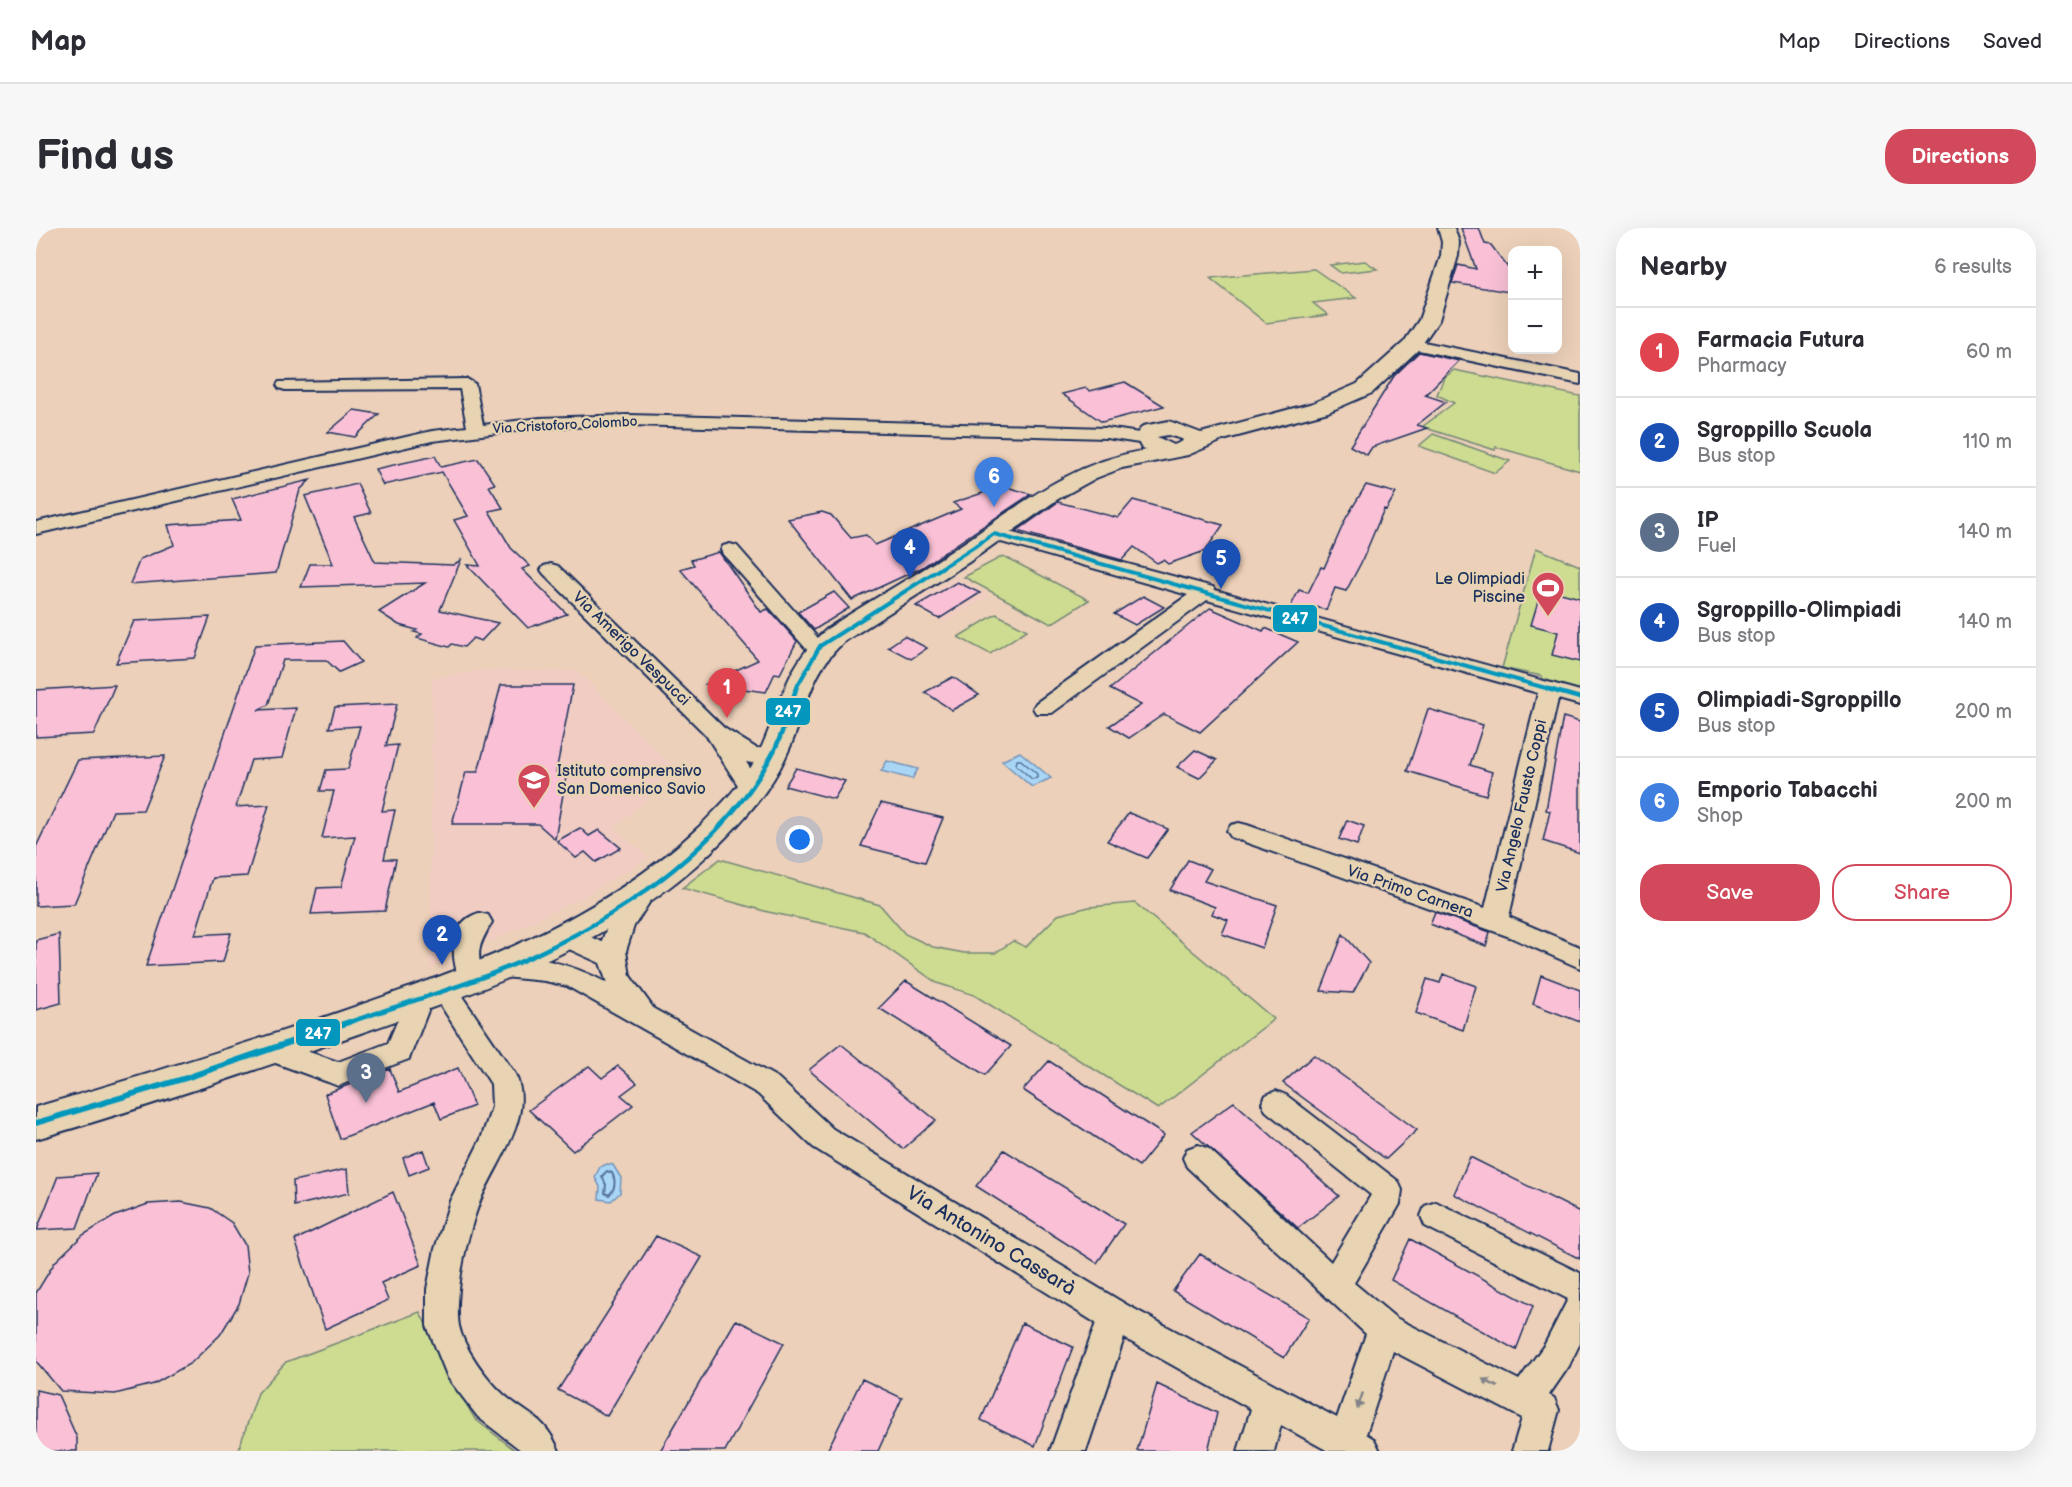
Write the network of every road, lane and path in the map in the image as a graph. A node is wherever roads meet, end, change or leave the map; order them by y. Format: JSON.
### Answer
{"nodes":[{"id":1,"x":1446,"y":228,"type":"edge"},
{"id":2,"x":1414,"y":345,"type":"junction"},
{"id":3,"x":1580,"y":379,"type":"edge"},
{"id":4,"x":285,"y":385,"type":"dead end"},
{"id":5,"x":1242,"y":426,"type":"junction"},
{"id":6,"x":476,"y":430,"type":"junction"},
{"id":7,"x":1156,"y":434,"type":"junction"},
{"id":8,"x":1195,"y":443,"type":"junction"},
{"id":9,"x":1172,"y":451,"type":"junction"},
{"id":10,"x":1120,"y":461,"type":"junction"},
{"id":11,"x":36,"y":528,"type":"edge"},
{"id":12,"x":994,"y":534,"type":"junction"},
{"id":13,"x":730,"y":550,"type":"dead end"},
{"id":14,"x":551,"y":570,"type":"dead end"},
{"id":15,"x":1206,"y":591,"type":"junction"},
{"id":16,"x":817,"y":650,"type":"junction"},
{"id":17,"x":1549,"y":690,"type":"junction"},
{"id":18,"x":1580,"y":698,"type":"edge"},
{"id":19,"x":1044,"y":708,"type":"dead end"},
{"id":20,"x":714,"y":730,"type":"junction"},
{"id":21,"x":773,"y":754,"type":"junction"},
{"id":22,"x":751,"y":788,"type":"junction"},
{"id":23,"x":1239,"y":831,"type":"dead end"},
{"id":24,"x":644,"y":892,"type":"junction"},
{"id":25,"x":1495,"y":921,"type":"junction"},
{"id":26,"x":479,"y":922,"type":"dead end"},
{"id":27,"x":569,"y":938,"type":"junction"},
{"id":28,"x":612,"y":957,"type":"junction"},
{"id":29,"x":1580,"y":958,"type":"edge"},
{"id":30,"x":502,"y":969,"type":"junction"},
{"id":31,"x":574,"y":978,"type":"junction"},
{"id":32,"x":446,"y":989,"type":"junction"},
{"id":33,"x":651,"y":1020,"type":"junction"},
{"id":34,"x":269,"y":1049,"type":"junction"},
{"id":35,"x":1276,"y":1103,"type":"dead end"},
{"id":36,"x":36,"y":1123,"type":"edge"},
{"id":37,"x":1198,"y":1158,"type":"dead end"},
{"id":38,"x":1437,"y":1216,"type":"dead end"},
{"id":39,"x":1334,"y":1286,"type":"junction"},
{"id":40,"x":1580,"y":1289,"type":"edge"},
{"id":41,"x":1580,"y":1308,"type":"edge"},
{"id":42,"x":1115,"y":1316,"type":"junction"},
{"id":43,"x":1384,"y":1329,"type":"junction"},
{"id":44,"x":1525,"y":1401,"type":"junction"},
{"id":45,"x":1270,"y":1402,"type":"junction"},
{"id":46,"x":1354,"y":1447,"type":"edge"},
{"id":47,"x":541,"y":1451,"type":"edge"},
{"id":48,"x":1068,"y":1451,"type":"edge"},
{"id":49,"x":1256,"y":1451,"type":"edge"},
{"id":50,"x":1530,"y":1451,"type":"edge"}],
"edges":[{"from":1,"to":2,"type":"main road"},
{"from":2,"to":3,"type":"street"},
{"from":2,"to":5,"type":"main road"},
{"from":4,"to":6,"type":"street"},
{"from":5,"to":7,"type":"main road"},
{"from":5,"to":8,"type":"main road"},
{"from":6,"to":7,"type":"street","name":"Via Cristoforo Colombo"},
{"from":6,"to":11,"type":"street","name":"Via Cristoforo Colombo"},
{"from":7,"to":8,"type":"main road"},
{"from":7,"to":9,"type":"main road"},
{"from":7,"to":10,"type":"main road"},
{"from":8,"to":9,"type":"main road"},
{"from":9,"to":10,"type":"main road"},
{"from":10,"to":12,"type":"main road"},
{"from":12,"to":15,"type":"street"},
{"from":12,"to":16,"type":"main road"},
{"from":13,"to":16,"type":"street"},
{"from":14,"to":20,"type":"street","name":"Via Amerigo Vespucci"},
{"from":15,"to":17,"type":"street"},
{"from":15,"to":19,"type":"street"},
{"from":16,"to":21,"type":"main road"},
{"from":17,"to":18,"type":"street"},
{"from":17,"to":25,"type":"street","name":"Via Angelo Fausto Coppi"},
{"from":20,"to":21,"type":"street"},
{"from":20,"to":22,"type":"street","name":"Via Amerigo Vespucci"},
{"from":21,"to":22,"type":"main road"},
{"from":22,"to":24,"type":"main road"},
{"from":23,"to":25,"type":"street","name":"Via Primo Carnera"},
{"from":24,"to":27,"type":"main road"},
{"from":24,"to":28,"type":"street"},
{"from":25,"to":29,"type":"street","name":"Via Primo Carnera"},
{"from":26,"to":32,"type":"street"},
{"from":27,"to":28,"type":"street"},
{"from":27,"to":30,"type":"main road"},
{"from":27,"to":31,"type":"street"},
{"from":28,"to":33,"type":"street"},
{"from":30,"to":31,"type":"street"},
{"from":30,"to":32,"type":"main road"},
{"from":31,"to":33,"type":"street"},
{"from":32,"to":34,"type":"main road"},
{"from":32,"to":34,"type":"street"},
{"from":32,"to":47,"type":"street"},
{"from":33,"to":42,"type":"street","name":"Via Antonino Cassarà"},
{"from":34,"to":36,"type":"main road"},
{"from":35,"to":39,"type":"street"},
{"from":37,"to":39,"type":"street"},
{"from":38,"to":40,"type":"street"},
{"from":39,"to":43,"type":"street"},
{"from":41,"to":44,"type":"street"},
{"from":42,"to":45,"type":"street","name":"Via Antonino Cassarà"},
{"from":42,"to":48,"type":"street"},
{"from":44,"to":43,"type":"street","one_way":true},
{"from":43,"to":46,"type":"street","one_way":true},
{"from":44,"to":50,"type":"street"},
{"from":45,"to":46,"type":"street","name":"Via Antonino Cassarà"},
{"from":45,"to":49,"type":"street"}]}
